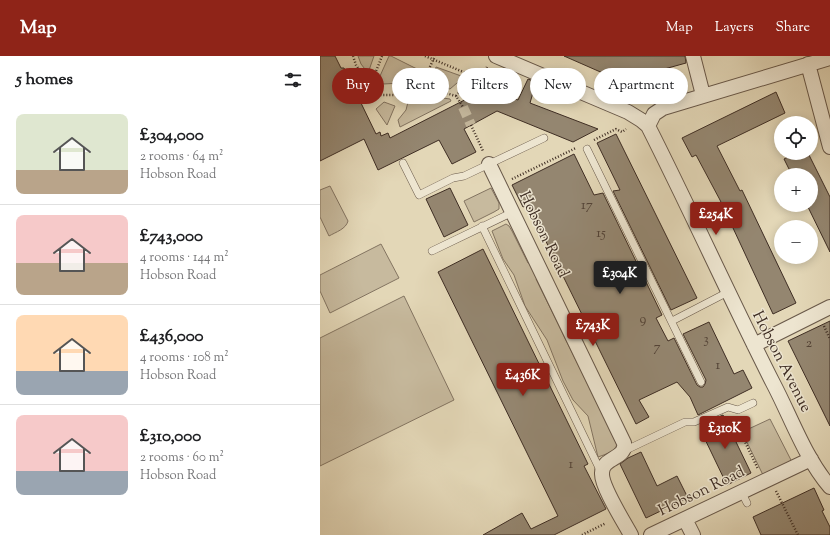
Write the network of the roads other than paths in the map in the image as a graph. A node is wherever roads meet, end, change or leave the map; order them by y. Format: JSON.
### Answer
{"nodes":[{"id":1,"x":693,"y":56,"type":"edge"},
{"id":2,"x":830,"y":58,"type":"edge"},
{"id":3,"x":492,"y":59,"type":"edge"},
{"id":4,"x":526,"y":62,"type":"edge"},
{"id":5,"x":808,"y":64,"type":"junction"},
{"id":6,"x":703,"y":94,"type":"junction"},
{"id":7,"x":648,"y":126,"type":"junction"},
{"id":8,"x":544,"y":138,"type":"dead end"},
{"id":9,"x":830,"y":147,"type":"edge"},
{"id":10,"x":587,"y":149,"type":"dead end"},
{"id":11,"x":403,"y":163,"type":"dead end"},
{"id":12,"x":489,"y":164,"type":"junction"},
{"id":13,"x":513,"y":212,"type":"junction"},
{"id":14,"x":482,"y":226,"type":"junction"},
{"id":15,"x":432,"y":251,"type":"dead end"},
{"id":16,"x":728,"y":292,"type":"junction"},
{"id":17,"x":830,"y":307,"type":"edge"},
{"id":18,"x":672,"y":321,"type":"junction"},
{"id":19,"x":754,"y":345,"type":"junction"},
{"id":20,"x":702,"y":382,"type":"dead end"},
{"id":21,"x":753,"y":403,"type":"dead end"},
{"id":22,"x":624,"y":451,"type":"junction"},
{"id":23,"x":811,"y":459,"type":"junction"},
{"id":24,"x":602,"y":472,"type":"junction"},
{"id":25,"x":830,"y":487,"type":"edge"},
{"id":26,"x":685,"y":518,"type":"junction"},
{"id":27,"x":631,"y":535,"type":"edge"},
{"id":28,"x":652,"y":535,"type":"edge"},
{"id":29,"x":693,"y":535,"type":"edge"}],
"edges":[{"from":1,"to":6,"type":"street"},
{"from":2,"to":5,"type":"street"},
{"from":3,"to":4,"type":"street","name":"Hobson Avenue"},
{"from":4,"to":7,"type":"street","name":"Hobson Avenue"},
{"from":5,"to":6,"type":"street"},
{"from":5,"to":9,"type":"street"},
{"from":6,"to":7,"type":"street"},
{"from":7,"to":16,"type":"street","name":"Hobson Avenue"},
{"from":8,"to":12,"type":"lane"},
{"from":10,"to":18,"type":"lane"},
{"from":11,"to":12,"type":"lane"},
{"from":12,"to":13,"type":"street","name":"Hobson Road"},
{"from":13,"to":14,"type":"lane"},
{"from":13,"to":22,"type":"street","name":"Hobson Road"},
{"from":14,"to":15,"type":"lane"},
{"from":14,"to":24,"type":"lane"},
{"from":16,"to":18,"type":"lane"},
{"from":16,"to":19,"type":"street","name":"Hobson Avenue"},
{"from":17,"to":19,"type":"street"},
{"from":18,"to":20,"type":"lane"},
{"from":19,"to":23,"type":"street","name":"Hobson Avenue"},
{"from":21,"to":22,"type":"lane"},
{"from":22,"to":24,"type":"street"},
{"from":23,"to":25,"type":"street","name":"Hobson Avenue"},
{"from":23,"to":26,"type":"street","name":"Hobson Road"},
{"from":24,"to":27,"type":"street"},
{"from":26,"to":28,"type":"street","name":"Hobson Road"},
{"from":26,"to":29,"type":"street"}]}
